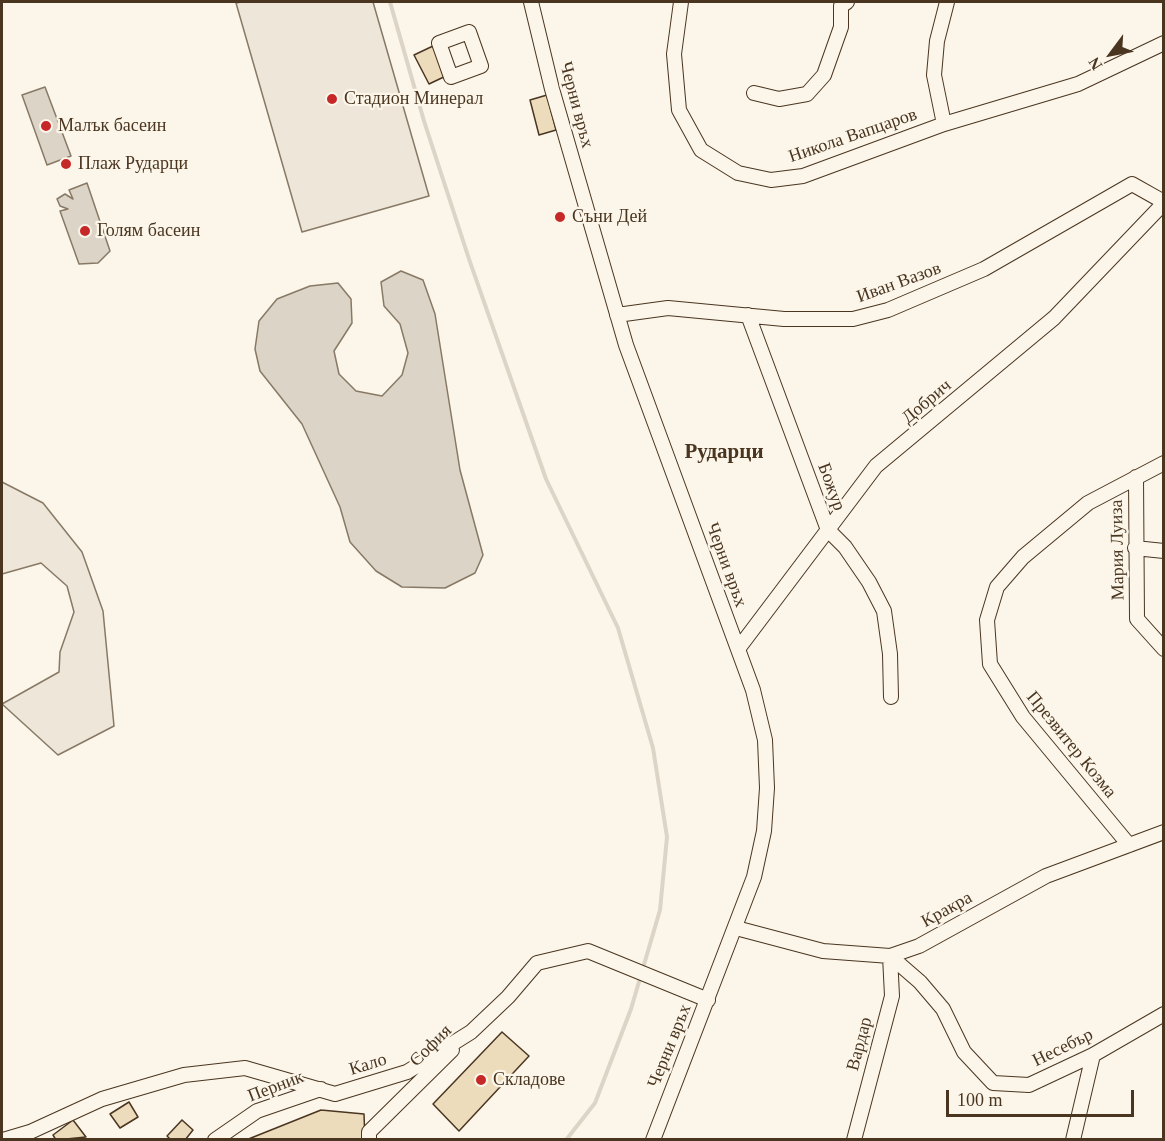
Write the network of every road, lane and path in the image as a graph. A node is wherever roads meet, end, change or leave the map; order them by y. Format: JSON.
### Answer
{"nodes":[{"id":1,"x":531,"y":2,"type":"edge"},
{"id":2,"x":681,"y":2,"type":"edge"},
{"id":3,"x":847,"y":2,"type":"edge"},
{"id":4,"x":947,"y":2,"type":"edge"},
{"id":5,"x":1164,"y":43,"type":"edge"},
{"id":6,"x":754,"y":93,"type":"dead end"},
{"id":7,"x":944,"y":124,"type":"junction"},
{"id":8,"x":1164,"y":202,"type":"edge"},
{"id":9,"x":617,"y":315,"type":"junction"},
{"id":10,"x":748,"y":315,"type":"junction"},
{"id":11,"x":1164,"y":463,"type":"edge"},
{"id":12,"x":1136,"y":477,"type":"junction"},
{"id":13,"x":828,"y":531,"type":"junction"},
{"id":14,"x":1135,"y":548,"type":"junction"},
{"id":15,"x":1164,"y":551,"type":"edge"},
{"id":16,"x":738,"y":649,"type":"junction"},
{"id":17,"x":1164,"y":649,"type":"edge"},
{"id":18,"x":891,"y":697,"type":"dead end"},
{"id":19,"x":1164,"y":832,"type":"edge"},
{"id":20,"x":1130,"y":845,"type":"junction"},
{"id":21,"x":736,"y":928,"type":"junction"},
{"id":22,"x":890,"y":956,"type":"junction"},
{"id":23,"x":708,"y":1000,"type":"junction"},
{"id":24,"x":1164,"y":1014,"type":"edge"},
{"id":25,"x":471,"y":1032,"type":"junction"},
{"id":26,"x":1093,"y":1055,"type":"junction"},
{"id":27,"x":321,"y":1089,"type":"junction"},
{"id":28,"x":3,"y":1140,"type":"edge"},
{"id":29,"x":215,"y":1140,"type":"edge"},
{"id":30,"x":369,"y":1140,"type":"edge"},
{"id":31,"x":652,"y":1140,"type":"edge"},
{"id":32,"x":854,"y":1140,"type":"edge"},
{"id":33,"x":1073,"y":1140,"type":"edge"}],
"edges":[{"from":1,"to":9,"type":"street","name":"Черни връх"},
{"from":2,"to":7,"type":"street","name":"Никола Вапцаров"},
{"from":3,"to":6,"type":"street"},
{"from":4,"to":7,"type":"street"},
{"from":5,"to":7,"type":"street","name":"Никола Вапцаров"},
{"from":8,"to":10,"type":"street","name":"Иван Вазов"},
{"from":8,"to":13,"type":"street","name":"Добрич"},
{"from":9,"to":10,"type":"street","name":"Иван Вазов"},
{"from":9,"to":16,"type":"street","name":"Черни връх"},
{"from":10,"to":13,"type":"street","name":"Божур"},
{"from":11,"to":12,"type":"street","name":"Презвитер Козма"},
{"from":12,"to":14,"type":"street","name":"Мария Луиза"},
{"from":12,"to":20,"type":"street","name":"Презвитер Козма"},
{"from":13,"to":16,"type":"street","name":"Добрич"},
{"from":13,"to":18,"type":"street","name":"Божур"},
{"from":14,"to":15,"type":"street"},
{"from":14,"to":17,"type":"street","name":"Мария Луиза"},
{"from":16,"to":21,"type":"street","name":"Черни връх"},
{"from":19,"to":20,"type":"street","name":"Кракра"},
{"from":20,"to":22,"type":"street","name":"Кракра"},
{"from":21,"to":22,"type":"street","name":"Кракра"},
{"from":21,"to":23,"type":"street","name":"Черни връх"},
{"from":22,"to":26,"type":"street","name":"Несебър"},
{"from":22,"to":32,"type":"street","name":"Вардар"},
{"from":23,"to":25,"type":"street","name":"Кало"},
{"from":23,"to":31,"type":"street","name":"Черни връх"},
{"from":24,"to":26,"type":"street","name":"Несебър"},
{"from":25,"to":27,"type":"street","name":"Кало"},
{"from":25,"to":30,"type":"street","name":"София"},
{"from":26,"to":33,"type":"street"},
{"from":27,"to":28,"type":"street","name":"Кало"},
{"from":27,"to":29,"type":"street","name":"Перник"}]}
